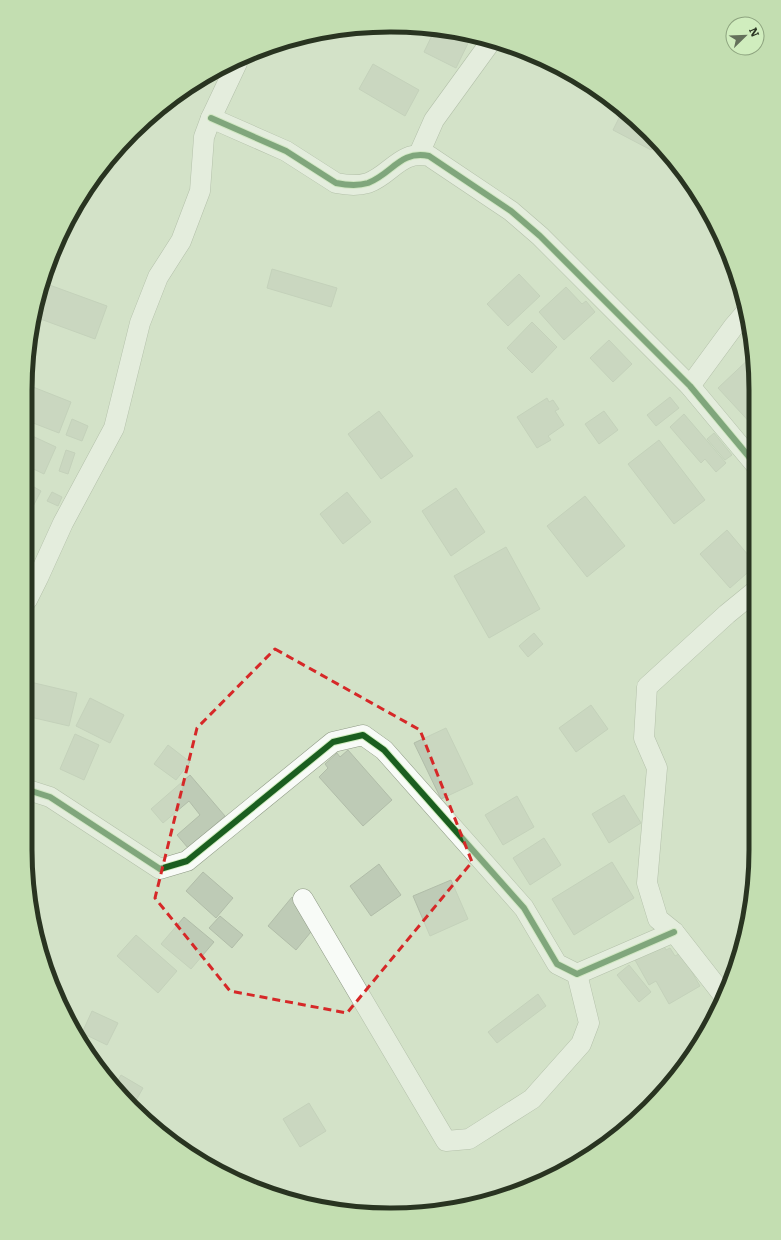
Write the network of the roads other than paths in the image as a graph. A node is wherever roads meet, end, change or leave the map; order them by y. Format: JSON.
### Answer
{"nodes":[{"id":1,"x":488,"y":46,"type":"edge"},
{"id":2,"x":235,"y":68,"type":"edge"},
{"id":3,"x":211,"y":118,"type":"junction"},
{"id":4,"x":419,"y":154,"type":"junction"},
{"id":5,"x":741,"y":318,"type":"edge"},
{"id":6,"x":690,"y":386,"type":"junction"},
{"id":7,"x":749,"y":457,"type":"edge"},
{"id":8,"x":32,"y":589,"type":"edge"},
{"id":9,"x":749,"y":596,"type":"edge"},
{"id":10,"x":32,"y":791,"type":"edge"},
{"id":11,"x":303,"y":899,"type":"dead end"},
{"id":12,"x":674,"y":932,"type":"junction"},
{"id":13,"x":577,"y":974,"type":"junction"},
{"id":14,"x":720,"y":991,"type":"edge"}],
"edges":[{"from":1,"to":4,"type":"street"},
{"from":2,"to":3,"type":"street"},
{"from":3,"to":4,"type":"street"},
{"from":3,"to":8,"type":"street"},
{"from":4,"to":6,"type":"street"},
{"from":5,"to":6,"type":"street"},
{"from":6,"to":7,"type":"street"},
{"from":9,"to":12,"type":"street"},
{"from":10,"to":13,"type":"street"},
{"from":11,"to":13,"type":"street"},
{"from":12,"to":13,"type":"street"},
{"from":12,"to":14,"type":"street"}]}
